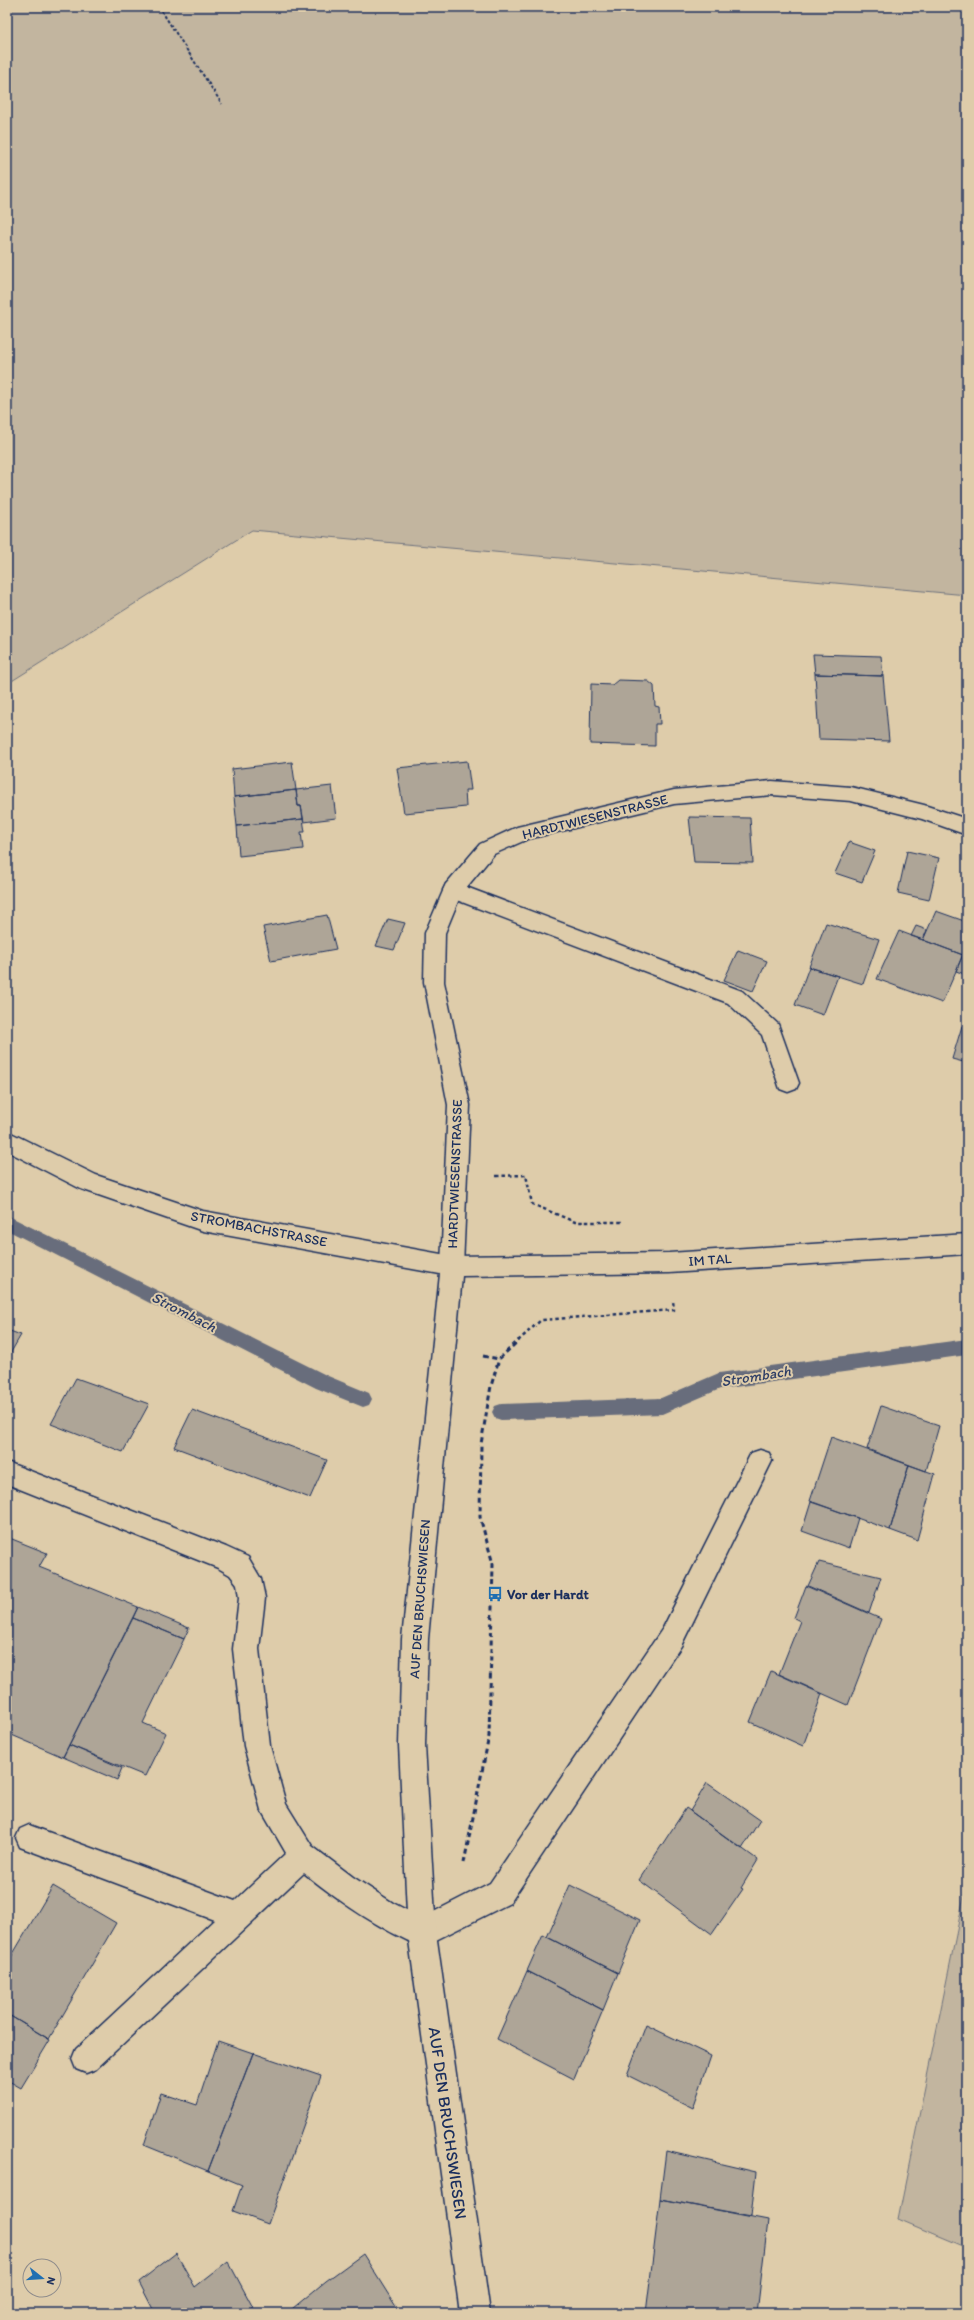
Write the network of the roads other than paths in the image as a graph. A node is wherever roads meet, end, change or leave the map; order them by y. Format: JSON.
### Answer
{"nodes":[{"id":1,"x":967,"y":827,"type":"edge"},
{"id":2,"x":453,"y":890,"type":"junction"},
{"id":3,"x":788,"y":1082,"type":"dead end"},
{"id":4,"x":7,"y":1140,"type":"edge"},
{"id":5,"x":967,"y":1244,"type":"edge"},
{"id":6,"x":452,"y":1266,"type":"junction"},
{"id":7,"x":760,"y":1461,"type":"dead end"},
{"id":8,"x":7,"y":1473,"type":"edge"},
{"id":9,"x":29,"y":1838,"type":"dead end"},
{"id":10,"x":303,"y":1855,"type":"junction"},
{"id":11,"x":239,"y":1916,"type":"junction"},
{"id":12,"x":422,"y":1933,"type":"junction"},
{"id":13,"x":86,"y":2059,"type":"dead end"},
{"id":14,"x":475,"y":2313,"type":"edge"}],
"edges":[{"from":1,"to":2,"type":"street","name":"HARDTWIESENSTRASSE"},
{"from":2,"to":3,"type":"street"},
{"from":2,"to":6,"type":"street","name":"HARDTWIESENSTRASSE"},
{"from":4,"to":6,"type":"street","name":"STROMBACHSTRASSE"},
{"from":5,"to":6,"type":"street","name":"IM TAL"},
{"from":6,"to":12,"type":"street","name":"AUF DEN BRUCHSWIESEN"},
{"from":7,"to":12,"type":"street"},
{"from":8,"to":10,"type":"street"},
{"from":9,"to":11,"type":"street"},
{"from":10,"to":11,"type":"street"},
{"from":10,"to":12,"type":"street"},
{"from":11,"to":13,"type":"street"},
{"from":12,"to":14,"type":"street","name":"AUF DEN BRUCHSWIESEN"}]}
